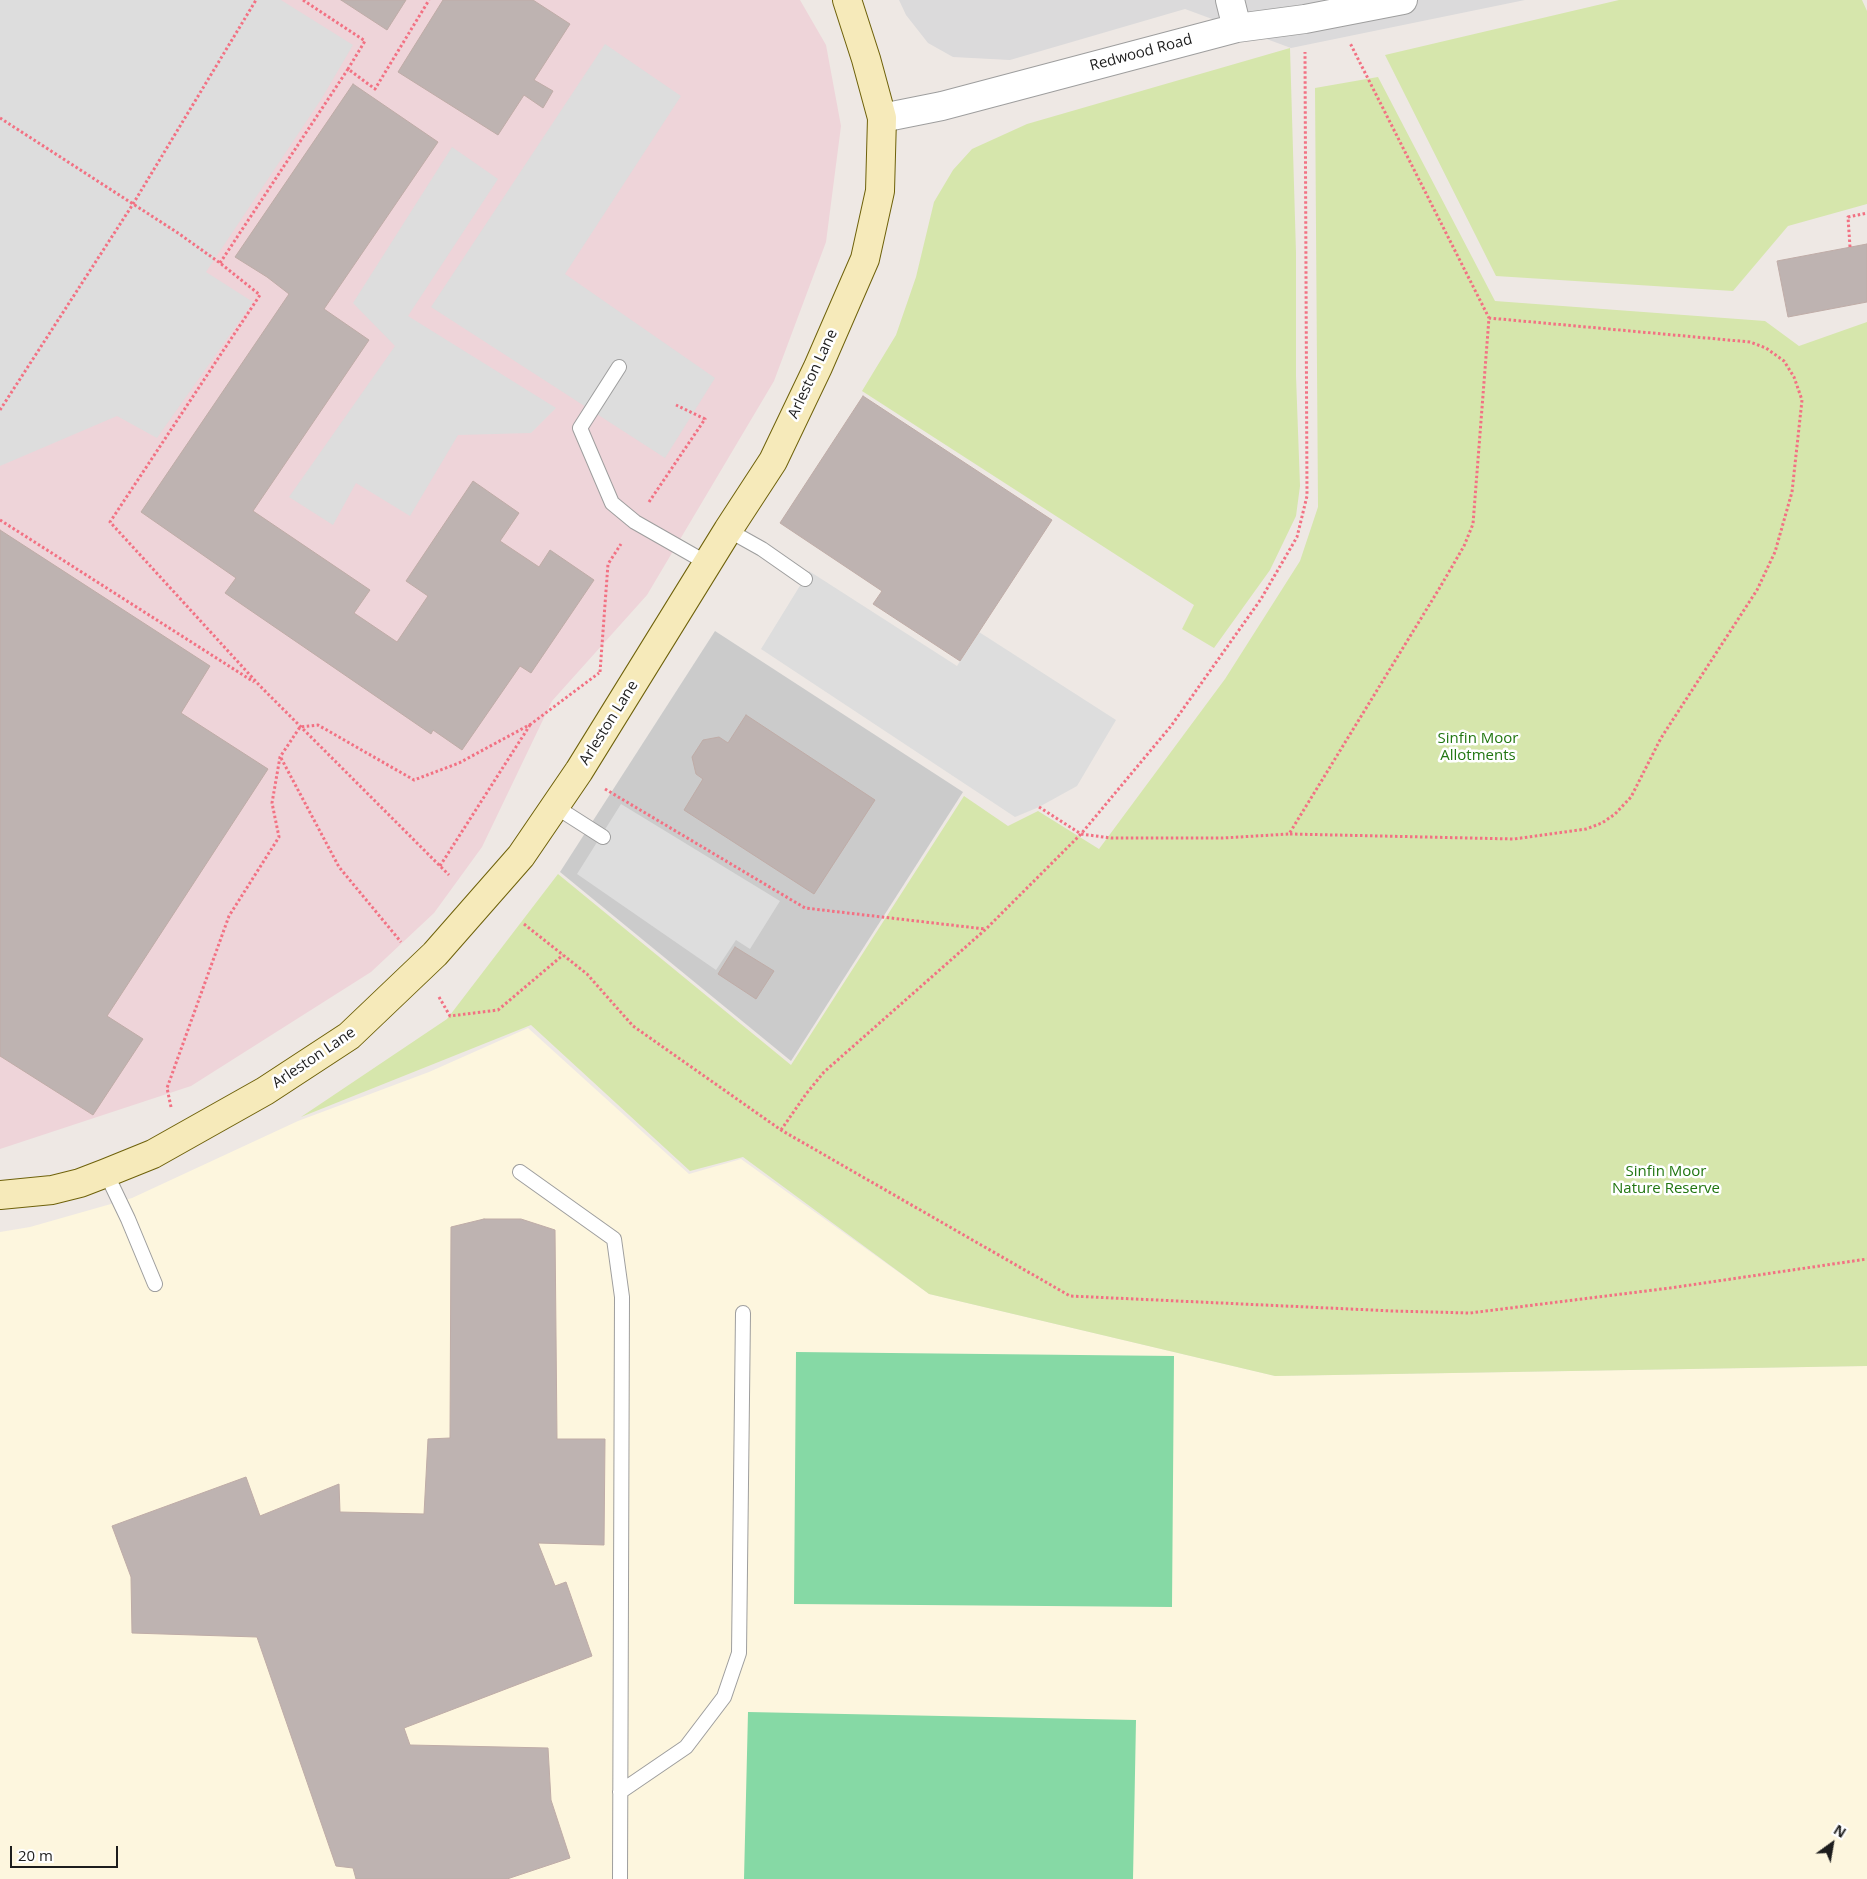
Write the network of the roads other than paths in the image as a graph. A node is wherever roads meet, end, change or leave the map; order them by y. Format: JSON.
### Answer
{"nodes":[{"id":1,"x":847,"y":0,"type":"edge"},
{"id":2,"x":1230,"y":0,"type":"edge"},
{"id":3,"x":1403,"y":0,"type":"edge"},
{"id":4,"x":1237,"y":28,"type":"junction"},
{"id":5,"x":882,"y":118,"type":"junction"},
{"id":6,"x":619,"y":367,"type":"dead end"},
{"id":7,"x":728,"y":530,"type":"junction"},
{"id":8,"x":707,"y":563,"type":"junction"},
{"id":9,"x":805,"y":579,"type":"dead end"},
{"id":10,"x":556,"y":806,"type":"junction"},
{"id":11,"x":603,"y":837,"type":"dead end"},
{"id":12,"x":520,"y":1172,"type":"dead end"},
{"id":13,"x":106,"y":1173,"type":"junction"},
{"id":14,"x":0,"y":1195,"type":"edge"},
{"id":15,"x":155,"y":1284,"type":"dead end"},
{"id":16,"x":743,"y":1313,"type":"dead end"},
{"id":17,"x":620,"y":1792,"type":"junction"},
{"id":18,"x":620,"y":1879,"type":"edge"}],
"edges":[{"from":1,"to":5,"type":"street","name":"Arleston Lane"},
{"from":2,"to":4,"type":"street"},
{"from":3,"to":4,"type":"street","name":"Redwood Road"},
{"from":4,"to":5,"type":"street","name":"Redwood Road"},
{"from":5,"to":7,"type":"street","name":"Arleston Lane"},
{"from":6,"to":8,"type":"lane"},
{"from":7,"to":8,"type":"street","name":"Arleston Lane"},
{"from":7,"to":9,"type":"lane"},
{"from":8,"to":10,"type":"street","name":"Arleston Lane"},
{"from":10,"to":11,"type":"lane"},
{"from":10,"to":13,"type":"street","name":"Arleston Lane"},
{"from":12,"to":17,"type":"lane"},
{"from":13,"to":14,"type":"street","name":"Arleston Lane"},
{"from":13,"to":15,"type":"lane"},
{"from":16,"to":17,"type":"lane"},
{"from":17,"to":18,"type":"lane"}]}
